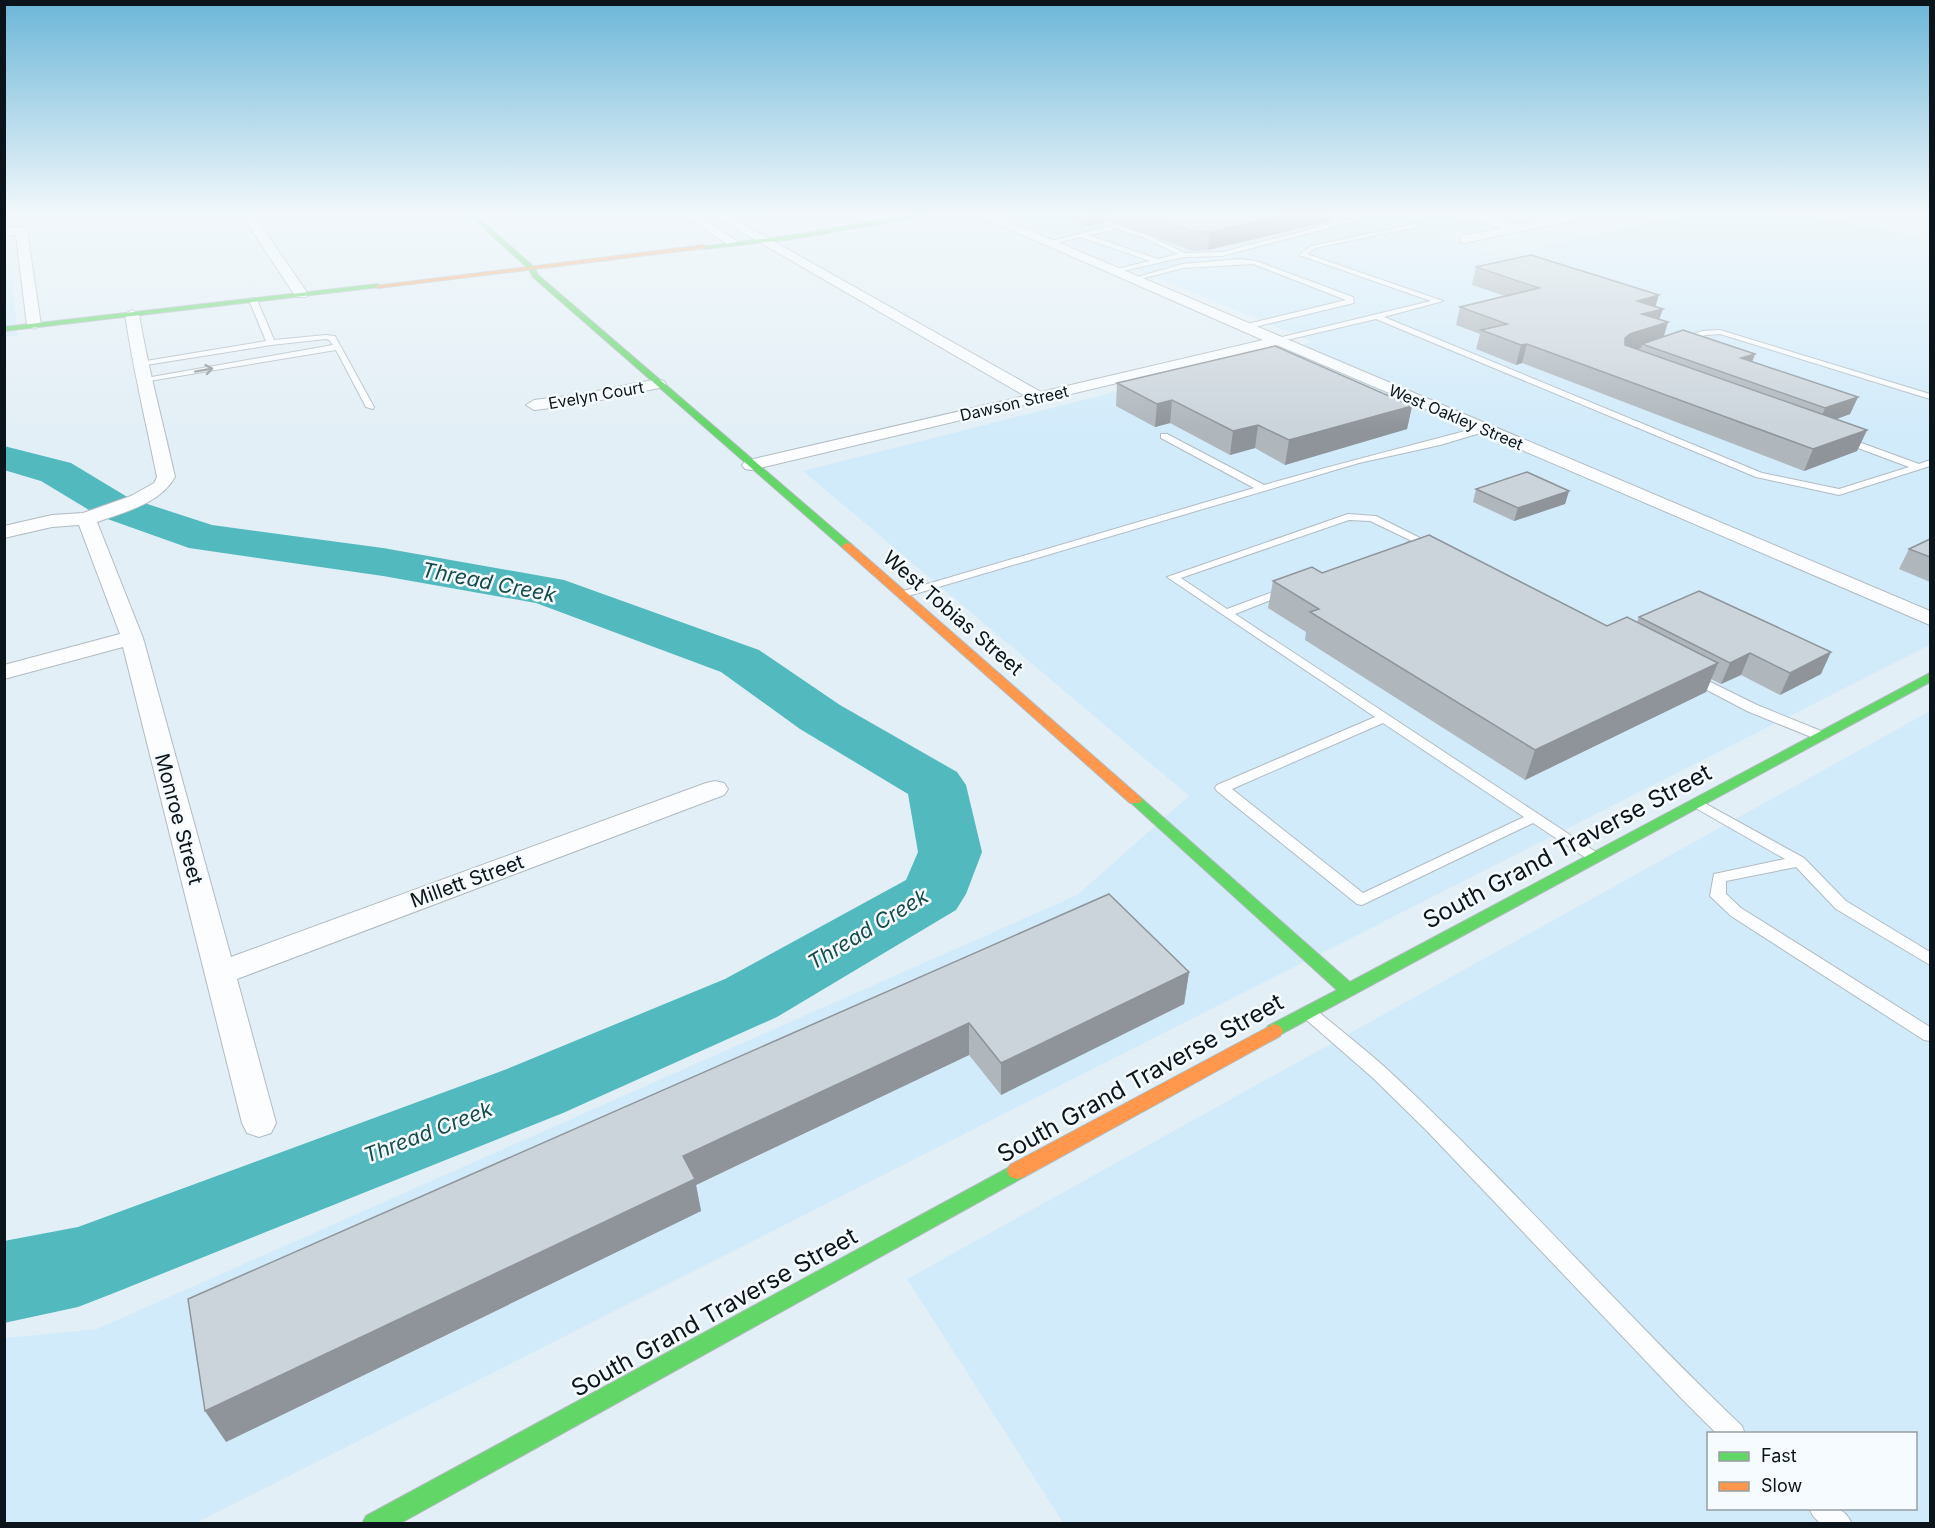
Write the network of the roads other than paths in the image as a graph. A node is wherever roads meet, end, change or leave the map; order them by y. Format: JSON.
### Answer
{"nodes":[{"id":1,"x":29,"y":285,"type":"edge"},
{"id":2,"x":295,"y":285,"type":"edge"},
{"id":3,"x":378,"y":285,"type":"edge"},
{"id":4,"x":546,"y":285,"type":"edge"},
{"id":5,"x":845,"y":285,"type":"edge"},
{"id":6,"x":1149,"y":285,"type":"edge"},
{"id":7,"x":1314,"y":285,"type":"edge"},
{"id":8,"x":1392,"y":285,"type":"edge"},
{"id":9,"x":301,"y":294,"type":"junction"},
{"id":10,"x":253,"y":300,"type":"junction"},
{"id":11,"x":132,"y":314,"type":"junction"},
{"id":12,"x":1377,"y":317,"type":"junction"},
{"id":13,"x":34,"y":325,"type":"junction"},
{"id":14,"x":1246,"y":327,"type":"junction"},
{"id":15,"x":4,"y":329,"type":"edge"},
{"id":16,"x":1277,"y":341,"type":"junction"},
{"id":17,"x":271,"y":343,"type":"junction"},
{"id":18,"x":1672,"y":343,"type":"edge"},
{"id":19,"x":338,"y":347,"type":"junction"},
{"id":20,"x":140,"y":364,"type":"junction"},
{"id":21,"x":146,"y":380,"type":"junction"},
{"id":22,"x":658,"y":384,"type":"junction"},
{"id":23,"x":1039,"y":397,"type":"junction"},
{"id":24,"x":1930,"y":397,"type":"edge"},
{"id":25,"x":534,"y":405,"type":"dead end"},
{"id":26,"x":370,"y":407,"type":"dead end"},
{"id":27,"x":1484,"y":429,"type":"junction"},
{"id":28,"x":1164,"y":436,"type":"dead end"},
{"id":29,"x":1832,"y":436,"type":"edge"},
{"id":30,"x":1930,"y":463,"type":"edge"},
{"id":31,"x":751,"y":465,"type":"junction"},
{"id":32,"x":1919,"y":467,"type":"junction"},
{"id":33,"x":1263,"y":489,"type":"junction"},
{"id":34,"x":86,"y":519,"type":"junction"},
{"id":35,"x":4,"y":532,"type":"edge"},
{"id":36,"x":1400,"y":549,"type":"edge"},
{"id":37,"x":1291,"y":589,"type":"edge"},
{"id":38,"x":904,"y":594,"type":"junction"},
{"id":39,"x":1226,"y":613,"type":"junction"},
{"id":40,"x":1930,"y":619,"type":"edge"},
{"id":41,"x":132,"y":638,"type":"junction"},
{"id":42,"x":1680,"y":671,"type":"edge"},
{"id":43,"x":4,"y":672,"type":"edge"},
{"id":44,"x":1930,"y":677,"type":"edge"},
{"id":45,"x":1384,"y":718,"type":"junction"},
{"id":46,"x":1821,"y":736,"type":"junction"},
{"id":47,"x":715,"y":789,"type":"dead end"},
{"id":48,"x":1697,"y":803,"type":"junction"},
{"id":49,"x":1535,"y":817,"type":"junction"},
{"id":50,"x":1594,"y":857,"type":"junction"},
{"id":51,"x":1799,"y":861,"type":"junction"},
{"id":52,"x":1930,"y":959,"type":"edge"},
{"id":53,"x":220,"y":973,"type":"junction"},
{"id":54,"x":1348,"y":990,"type":"junction"},
{"id":55,"x":1308,"y":1012,"type":"junction"},
{"id":56,"x":1930,"y":1035,"type":"edge"},
{"id":57,"x":259,"y":1123,"type":"dead end"},
{"id":58,"x":1732,"y":1432,"type":"edge"},
{"id":59,"x":1822,"y":1510,"type":"edge"},
{"id":60,"x":409,"y":1513,"type":"edge"},
{"id":61,"x":374,"y":1524,"type":"edge"},
{"id":62,"x":1840,"y":1524,"type":"edge"}],
"edges":[{"from":1,"to":13,"type":"street"},
{"from":2,"to":9,"type":"street"},
{"from":3,"to":9,"type":"main road"},
{"from":4,"to":22,"type":"main road","name":"West Tobias Street"},
{"from":5,"to":23,"type":"street"},
{"from":6,"to":14,"type":"street","name":"West Oakley Street"},
{"from":7,"to":14,"type":"lane"},
{"from":8,"to":12,"type":"lane"},
{"from":9,"to":10,"type":"main road"},
{"from":10,"to":11,"type":"main road"},
{"from":10,"to":17,"type":"lane"},
{"from":11,"to":13,"type":"main road"},
{"from":11,"to":20,"type":"street"},
{"from":12,"to":16,"type":"lane"},
{"from":12,"to":32,"type":"lane"},
{"from":13,"to":15,"type":"main road"},
{"from":14,"to":16,"type":"street","name":"West Oakley Street"},
{"from":16,"to":23,"type":"street","name":"Dawson Street"},
{"from":16,"to":27,"type":"street","name":"West Oakley Street"},
{"from":17,"to":19,"type":"lane"},
{"from":17,"to":20,"type":"lane"},
{"from":18,"to":24,"type":"lane"},
{"from":21,"to":19,"type":"lane","one_way":true},
{"from":19,"to":26,"type":"lane"},
{"from":20,"to":21,"type":"street"},
{"from":21,"to":34,"type":"street"},
{"from":22,"to":25,"type":"street","name":"Evelyn Court"},
{"from":22,"to":31,"type":"main road","name":"West Tobias Street"},
{"from":23,"to":31,"type":"street","name":"Dawson Street"},
{"from":27,"to":33,"type":"lane"},
{"from":27,"to":40,"type":"street","name":"West Oakley Street"},
{"from":28,"to":33,"type":"lane"},
{"from":29,"to":32,"type":"lane"},
{"from":30,"to":32,"type":"lane"},
{"from":31,"to":38,"type":"main road","name":"West Tobias Street"},
{"from":33,"to":38,"type":"lane"},
{"from":34,"to":35,"type":"street"},
{"from":34,"to":41,"type":"street","name":"Monroe Street"},
{"from":36,"to":39,"type":"lane"},
{"from":37,"to":39,"type":"lane"},
{"from":38,"to":54,"type":"main road","name":"West Tobias Street"},
{"from":39,"to":45,"type":"lane"},
{"from":41,"to":43,"type":"street"},
{"from":41,"to":53,"type":"street","name":"Monroe Street"},
{"from":42,"to":46,"type":"lane"},
{"from":44,"to":46,"type":"main road","name":"South Grand Traverse Street"},
{"from":45,"to":49,"type":"lane"},
{"from":45,"to":49,"type":"lane"},
{"from":46,"to":48,"type":"main road","name":"South Grand Traverse Street"},
{"from":47,"to":53,"type":"street","name":"Millett Street"},
{"from":48,"to":50,"type":"main road","name":"South Grand Traverse Street"},
{"from":48,"to":51,"type":"lane"},
{"from":49,"to":50,"type":"lane"},
{"from":50,"to":54,"type":"main road","name":"South Grand Traverse Street"},
{"from":51,"to":52,"type":"lane"},
{"from":51,"to":56,"type":"lane"},
{"from":53,"to":57,"type":"street","name":"Monroe Street"},
{"from":54,"to":55,"type":"main road","name":"South Grand Traverse Street"},
{"from":55,"to":58,"type":"lane"},
{"from":55,"to":60,"type":"main road","name":"South Grand Traverse Street"},
{"from":59,"to":62,"type":"lane"},
{"from":60,"to":61,"type":"main road","name":"South Grand Traverse Street"}]}
